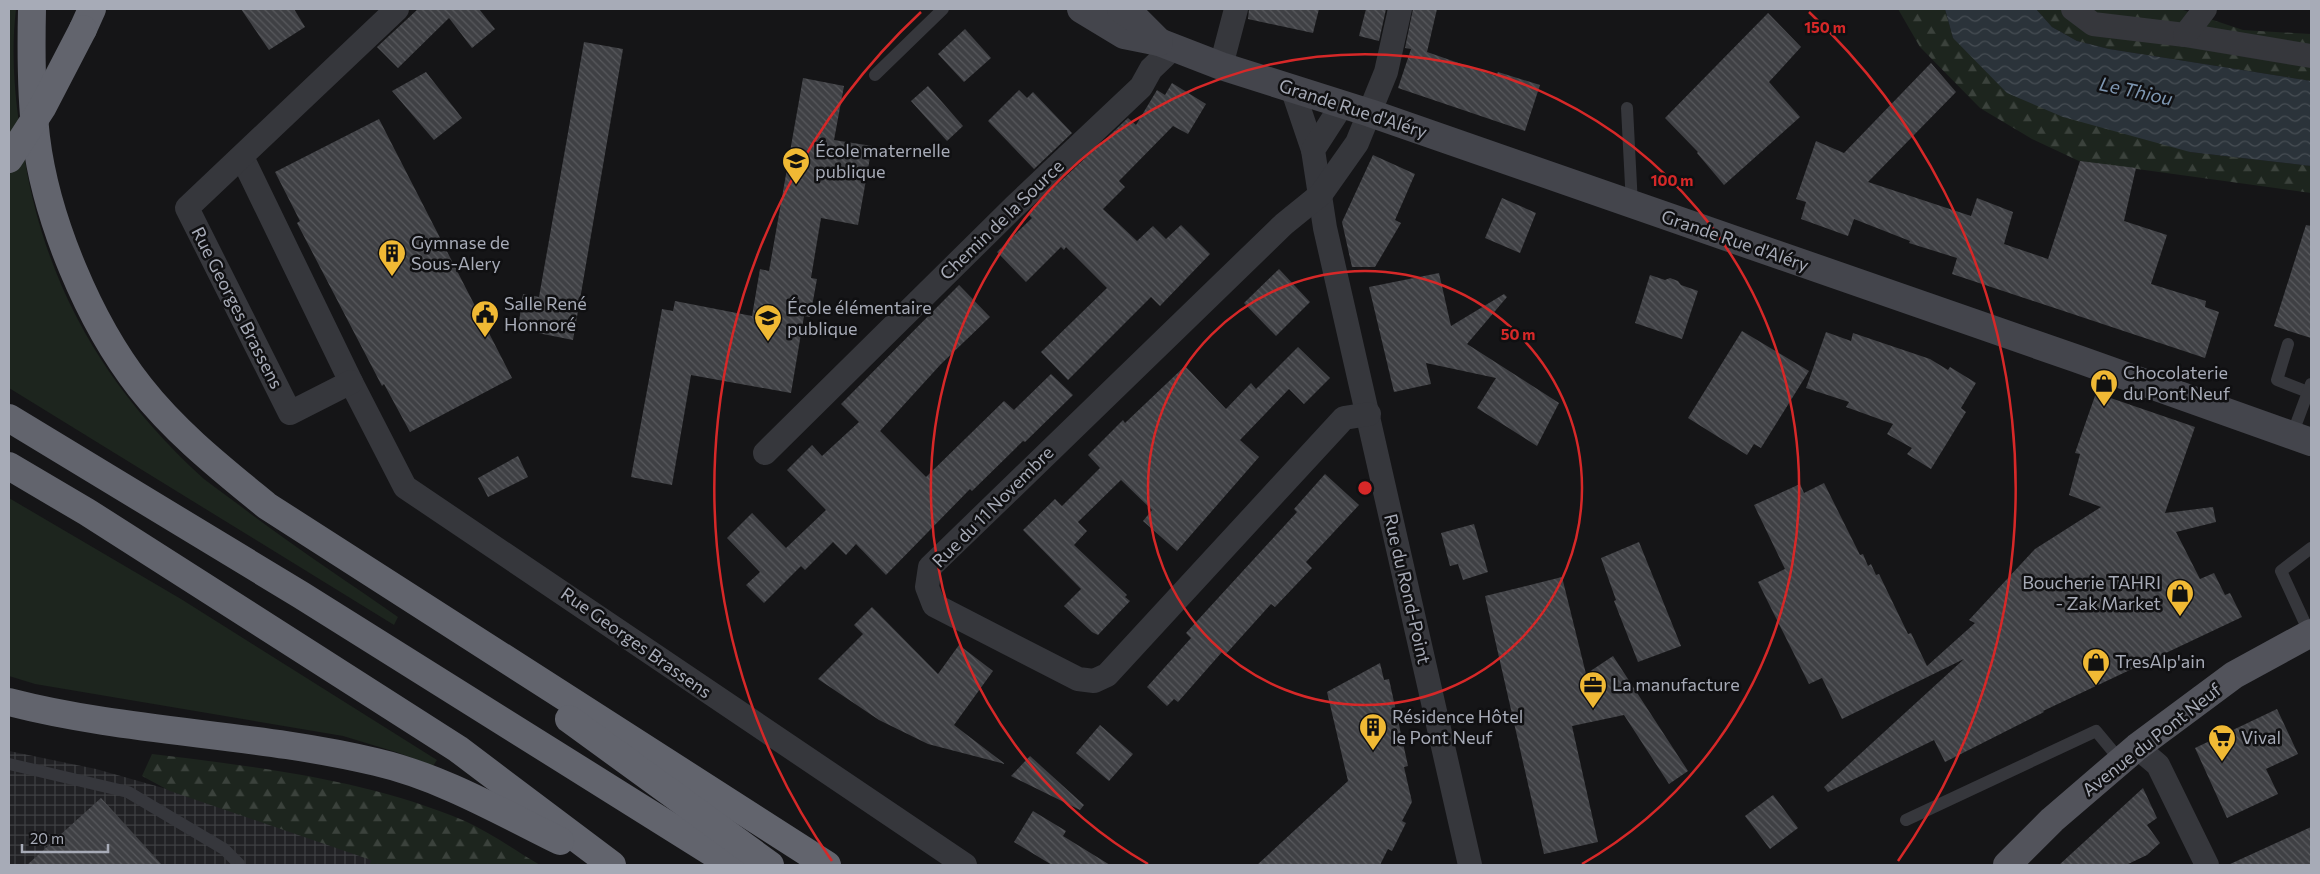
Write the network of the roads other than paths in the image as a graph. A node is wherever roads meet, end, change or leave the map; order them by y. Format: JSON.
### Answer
{"nodes":[{"id":1,"x":32,"y":9,"type":"edge"},
{"id":2,"x":92,"y":9,"type":"edge"},
{"id":3,"x":397,"y":9,"type":"edge"},
{"id":4,"x":943,"y":9,"type":"edge"},
{"id":5,"x":1081,"y":9,"type":"edge"},
{"id":6,"x":1121,"y":9,"type":"edge"},
{"id":7,"x":1236,"y":9,"type":"edge"},
{"id":8,"x":1400,"y":9,"type":"edge"},
{"id":9,"x":2073,"y":9,"type":"edge"},
{"id":10,"x":2205,"y":9,"type":"edge"},
{"id":11,"x":2185,"y":35,"type":"junction"},
{"id":12,"x":1166,"y":45,"type":"junction"},
{"id":13,"x":2311,"y":56,"type":"edge"},
{"id":14,"x":1221,"y":66,"type":"junction"},
{"id":15,"x":875,"y":75,"type":"dead end"},
{"id":16,"x":1292,"y":88,"type":"junction"},
{"id":17,"x":1342,"y":105,"type":"junction"},
{"id":18,"x":1627,"y":108,"type":"dead end"},
{"id":19,"x":1370,"y":113,"type":"junction"},
{"id":20,"x":1313,"y":150,"type":"junction"},
{"id":21,"x":242,"y":156,"type":"junction"},
{"id":22,"x":9,"y":159,"type":"edge"},
{"id":23,"x":1320,"y":194,"type":"junction"},
{"id":24,"x":1632,"y":205,"type":"junction"},
{"id":25,"x":2288,"y":344,"type":"dead end"},
{"id":26,"x":351,"y":382,"type":"junction"},
{"id":27,"x":2310,"y":388,"type":"edge"},
{"id":28,"x":1369,"y":414,"type":"junction"},
{"id":29,"x":9,"y":418,"type":"edge"},
{"id":30,"x":2302,"y":439,"type":"edge"},
{"id":31,"x":765,"y":454,"type":"dead end"},
{"id":32,"x":9,"y":466,"type":"edge"},
{"id":33,"x":308,"y":531,"type":"junction"},
{"id":34,"x":2311,"y":548,"type":"edge"},
{"id":35,"x":2311,"y":634,"type":"edge"},
{"id":36,"x":9,"y":702,"type":"edge"},
{"id":37,"x":2129,"y":754,"type":"junction"},
{"id":38,"x":9,"y":764,"type":"edge"},
{"id":39,"x":1906,"y":820,"type":"dead end"},
{"id":40,"x":240,"y":865,"type":"edge"},
{"id":41,"x":610,"y":865,"type":"edge"},
{"id":42,"x":732,"y":865,"type":"edge"},
{"id":43,"x":770,"y":865,"type":"edge"},
{"id":44,"x":827,"y":865,"type":"edge"},
{"id":45,"x":965,"y":865,"type":"edge"},
{"id":46,"x":1470,"y":865,"type":"edge"},
{"id":47,"x":2007,"y":865,"type":"edge"},
{"id":48,"x":2207,"y":865,"type":"edge"}],
"edges":[{"from":1,"to":33,"type":"highway"},
{"from":2,"to":22,"type":"highway","bridge":true},
{"from":3,"to":21,"type":"street","name":"Rue Georges Brassens"},
{"from":4,"to":15,"type":"lane"},
{"from":5,"to":12,"type":"street","name":"Grande Rue d'Aléry"},
{"from":6,"to":12,"type":"street","name":"Grande Rue d'Aléry"},
{"from":7,"to":14,"type":"street"},
{"from":8,"to":19,"type":"street"},
{"from":9,"to":11,"type":"street"},
{"from":10,"to":11,"type":"street"},
{"from":11,"to":13,"type":"street"},
{"from":12,"to":14,"type":"street","name":"Grande Rue d'Aléry"},
{"from":12,"to":31,"type":"street","name":"Chemin de la Source"},
{"from":14,"to":16,"type":"street","name":"Grande Rue d'Aléry"},
{"from":16,"to":17,"type":"street","name":"Grande Rue d'Aléry"},
{"from":16,"to":20,"type":"street","name":"Rue du Rond-Point"},
{"from":17,"to":19,"type":"street","name":"Grande Rue d'Aléry"},
{"from":17,"to":20,"type":"street"},
{"from":18,"to":24,"type":"lane"},
{"from":19,"to":23,"type":"street"},
{"from":19,"to":24,"type":"street","name":"Grande Rue d'Aléry"},
{"from":20,"to":23,"type":"street","name":"Rue du Rond-Point"},
{"from":21,"to":26,"type":"street","name":"Rue Georges Brassens"},
{"from":21,"to":26,"type":"street","name":"Rue Georges Brassens"},
{"from":23,"to":28,"type":"street","name":"Rue du Rond-Point"},
{"from":23,"to":28,"type":"street","name":"Rue du 11 Novembre"},
{"from":24,"to":30,"type":"street","name":"Grande Rue d'Aléry"},
{"from":25,"to":27,"type":"lane"},
{"from":26,"to":45,"type":"street","name":"Rue Georges Brassens"},
{"from":27,"to":30,"type":"lane"},
{"from":28,"to":46,"type":"street","name":"Rue du Rond-Point"},
{"from":29,"to":42,"type":"highway"},
{"from":32,"to":41,"type":"highway"},
{"from":33,"to":43,"type":"highway"},
{"from":33,"to":44,"type":"highway"},
{"from":34,"to":35,"type":"lane"},
{"from":35,"to":37,"type":"main road","name":"Avenue du Pont Neuf"},
{"from":36,"to":41,"type":"highway"},
{"from":37,"to":39,"type":"lane"},
{"from":37,"to":47,"type":"main road","name":"Avenue du Pont Neuf"},
{"from":37,"to":48,"type":"street"},
{"from":38,"to":40,"type":"lane"}]}
